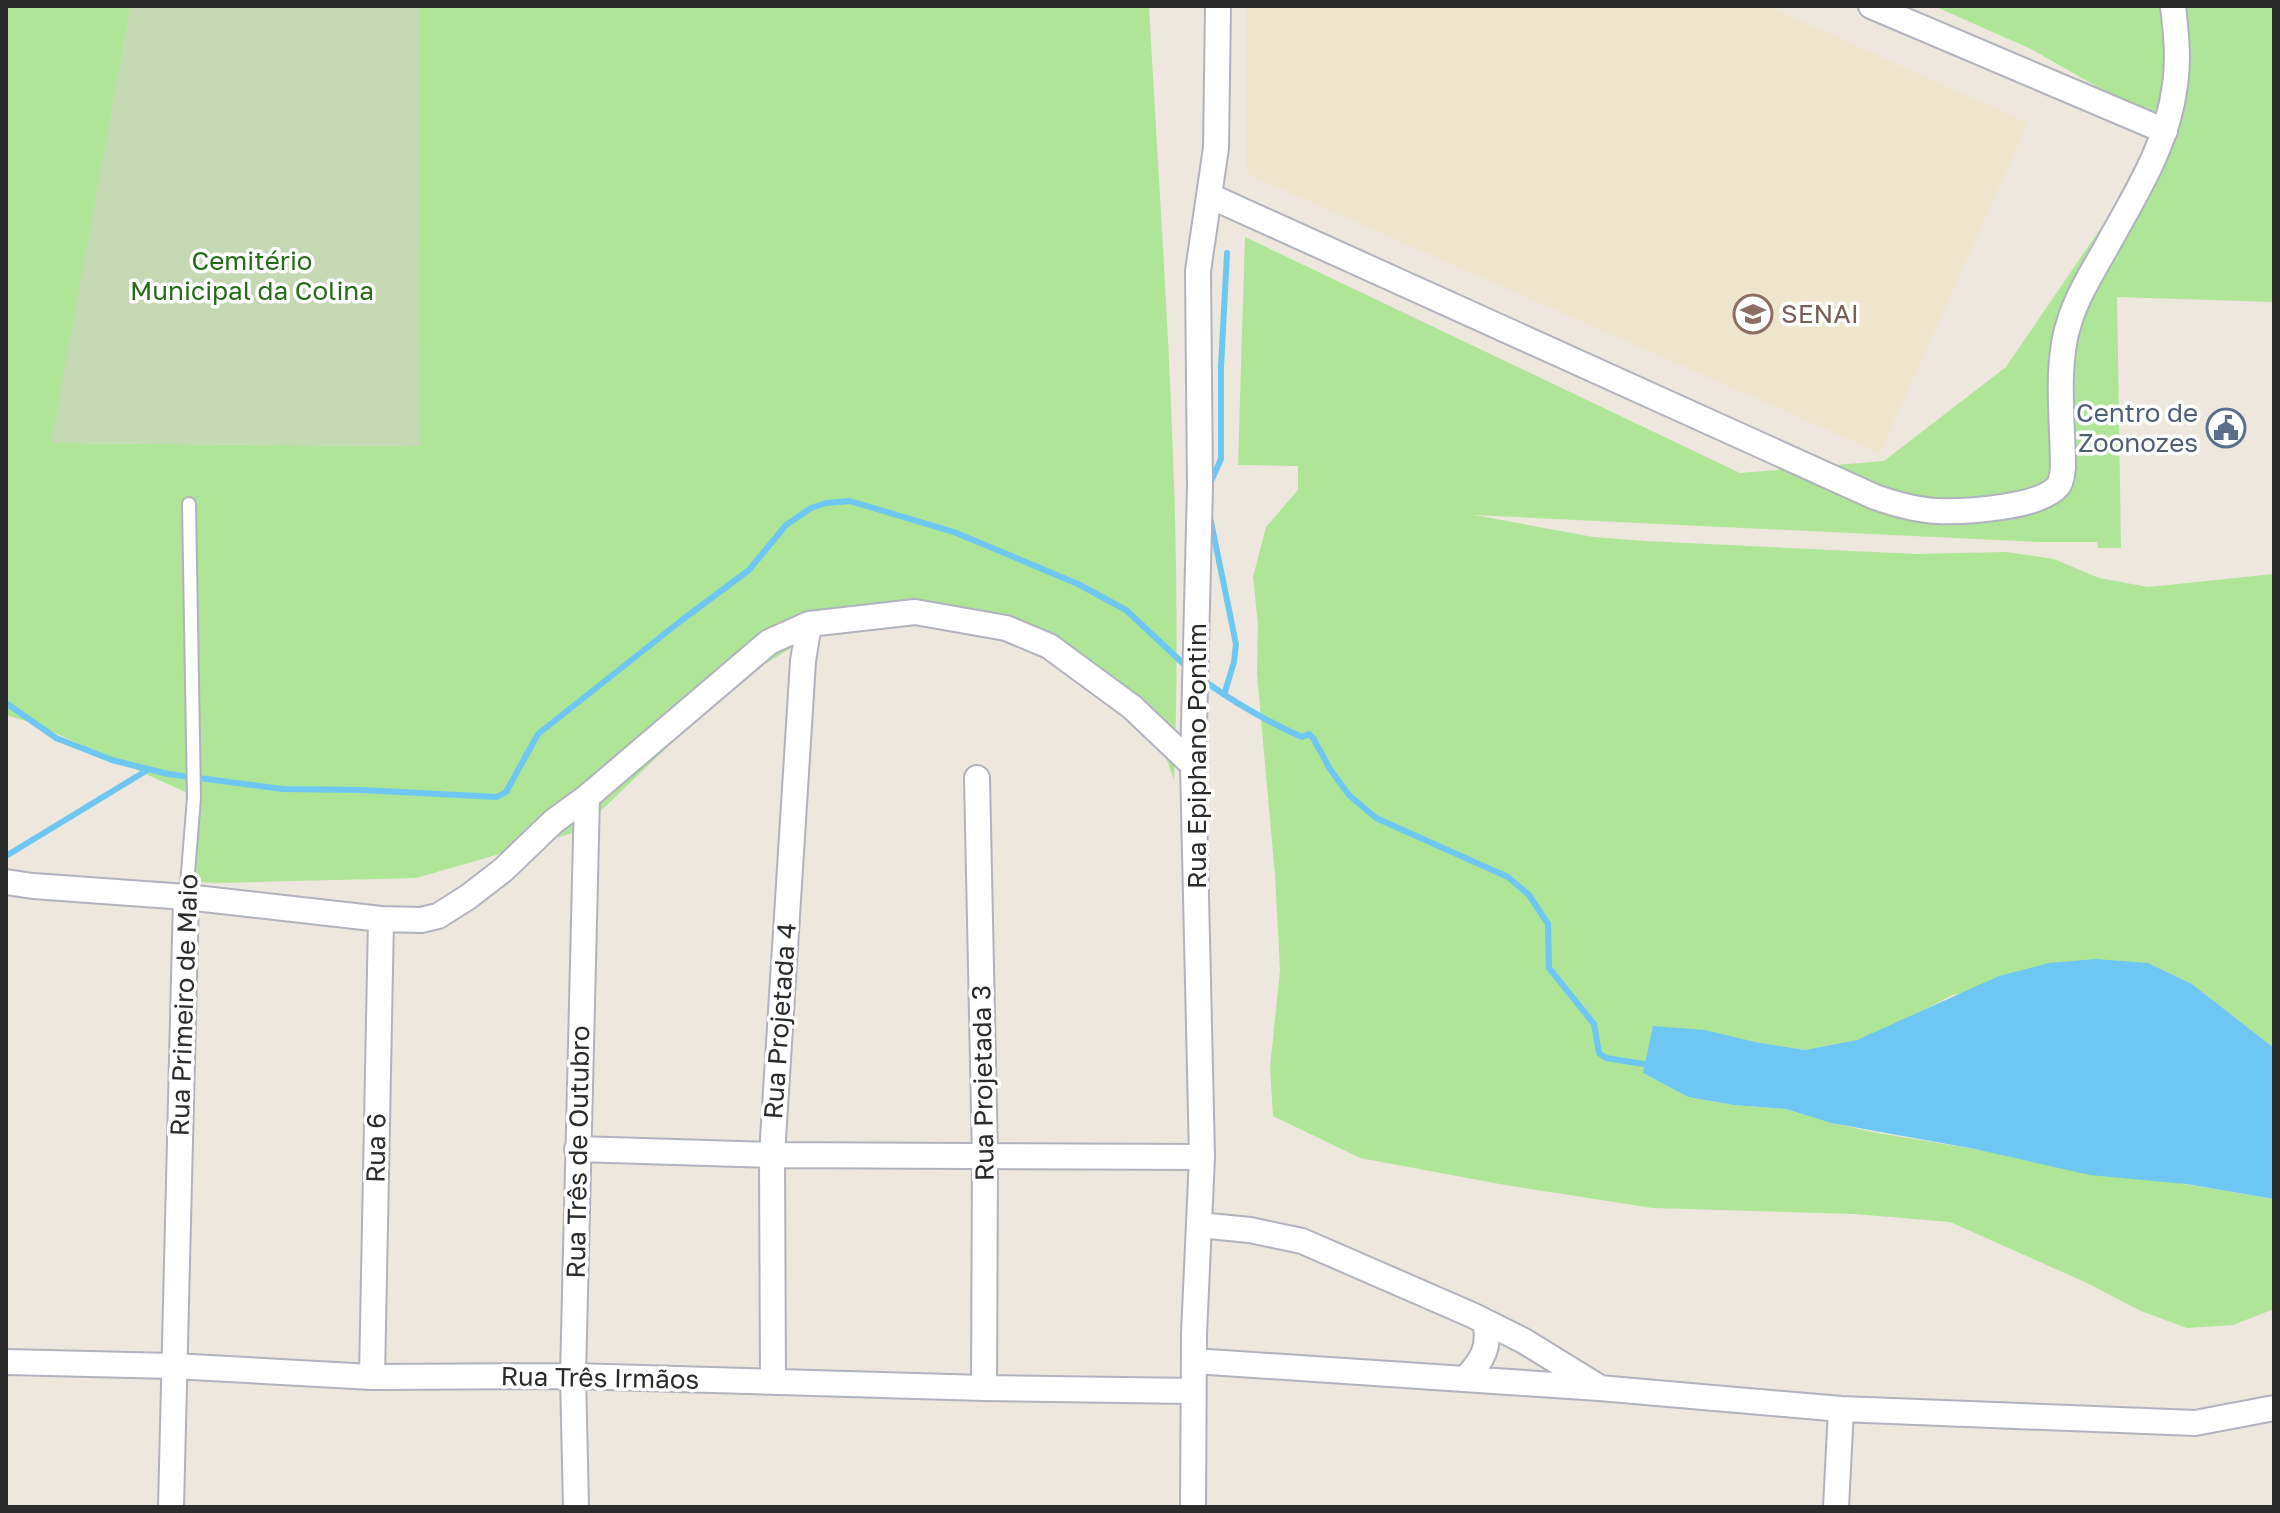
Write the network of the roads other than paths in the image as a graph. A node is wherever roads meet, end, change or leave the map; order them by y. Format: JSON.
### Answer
{"nodes":[{"id":1,"x":1218,"y":6,"type":"edge"},
{"id":2,"x":1871,"y":6,"type":"edge"},
{"id":3,"x":2173,"y":6,"type":"edge"},
{"id":4,"x":2165,"y":131,"type":"junction"},
{"id":5,"x":1210,"y":196,"type":"junction"},
{"id":6,"x":189,"y":504,"type":"dead end"},
{"id":7,"x":809,"y":624,"type":"junction"},
{"id":8,"x":1193,"y":765,"type":"junction"},
{"id":9,"x":977,"y":778,"type":"dead end"},
{"id":10,"x":587,"y":797,"type":"junction"},
{"id":11,"x":6,"y":882,"type":"edge"},
{"id":12,"x":186,"y":897,"type":"junction"},
{"id":13,"x":381,"y":919,"type":"junction"},
{"id":14,"x":577,"y":1149,"type":"junction"},
{"id":15,"x":772,"y":1155,"type":"junction"},
{"id":16,"x":985,"y":1157,"type":"junction"},
{"id":17,"x":1202,"y":1157,"type":"junction"},
{"id":18,"x":1199,"y":1225,"type":"junction"},
{"id":19,"x":1485,"y":1322,"type":"junction"},
{"id":20,"x":1194,"y":1361,"type":"junction"},
{"id":21,"x":6,"y":1362,"type":"edge"},
{"id":22,"x":173,"y":1366,"type":"junction"},
{"id":23,"x":573,"y":1376,"type":"junction"},
{"id":24,"x":372,"y":1377,"type":"junction"},
{"id":25,"x":1465,"y":1379,"type":"junction"},
{"id":26,"x":773,"y":1382,"type":"junction"},
{"id":27,"x":984,"y":1388,"type":"junction"},
{"id":28,"x":1599,"y":1388,"type":"junction"},
{"id":29,"x":1193,"y":1391,"type":"junction"},
{"id":30,"x":2274,"y":1408,"type":"edge"},
{"id":31,"x":1841,"y":1409,"type":"junction"},
{"id":32,"x":171,"y":1507,"type":"edge"},
{"id":33,"x":576,"y":1507,"type":"edge"},
{"id":34,"x":1193,"y":1507,"type":"edge"},
{"id":35,"x":1836,"y":1507,"type":"edge"}],
"edges":[{"from":1,"to":5,"type":"street","name":"Rua Epiphano Pontim"},
{"from":2,"to":4,"type":"street"},
{"from":3,"to":4,"type":"street"},
{"from":4,"to":5,"type":"street"},
{"from":5,"to":8,"type":"street","name":"Rua Epiphano Pontim"},
{"from":6,"to":12,"type":"lane","name":"Rua Primeiro de Maio"},
{"from":7,"to":8,"type":"street"},
{"from":7,"to":10,"type":"street"},
{"from":7,"to":15,"type":"street","name":"Rua Projetada 4"},
{"from":8,"to":17,"type":"street","name":"Rua Epiphano Pontim"},
{"from":9,"to":16,"type":"street","name":"Rua Projetada 3"},
{"from":10,"to":13,"type":"street"},
{"from":10,"to":14,"type":"street","name":"Rua Três de Outubro"},
{"from":11,"to":12,"type":"street"},
{"from":12,"to":13,"type":"street"},
{"from":12,"to":22,"type":"street","name":"Rua Primeiro de Maio"},
{"from":13,"to":24,"type":"street","name":"Rua 6"},
{"from":14,"to":15,"type":"street"},
{"from":14,"to":23,"type":"street","name":"Rua Três de Outubro"},
{"from":15,"to":16,"type":"street"},
{"from":15,"to":26,"type":"street","name":"Rua Projetada 4"},
{"from":16,"to":17,"type":"street"},
{"from":16,"to":27,"type":"street","name":"Rua Projetada 3"},
{"from":17,"to":18,"type":"street","name":"Rua Epiphano Pontim"},
{"from":18,"to":19,"type":"street"},
{"from":18,"to":20,"type":"street","name":"Rua Epiphano Pontim"},
{"from":19,"to":25,"type":"street"},
{"from":19,"to":28,"type":"street"},
{"from":20,"to":25,"type":"street"},
{"from":20,"to":29,"type":"street","name":"Rua Epiphano Pontim"},
{"from":21,"to":22,"type":"street","name":"Rua Três Irmãos"},
{"from":22,"to":24,"type":"street","name":"Rua Três Irmãos"},
{"from":22,"to":32,"type":"street","name":"Rua Primeiro de Maio"},
{"from":23,"to":24,"type":"street","name":"Rua Três Irmãos"},
{"from":23,"to":26,"type":"street","name":"Rua Três Irmãos"},
{"from":23,"to":33,"type":"street","name":"Rua Três de Outubro"},
{"from":25,"to":28,"type":"street"},
{"from":26,"to":27,"type":"street","name":"Rua Três Irmãos"},
{"from":27,"to":29,"type":"street","name":"Rua Três Irmãos"},
{"from":28,"to":31,"type":"street"},
{"from":29,"to":34,"type":"street","name":"Rua Epiphano Pontim"},
{"from":30,"to":31,"type":"street"},
{"from":31,"to":35,"type":"street"}]}
